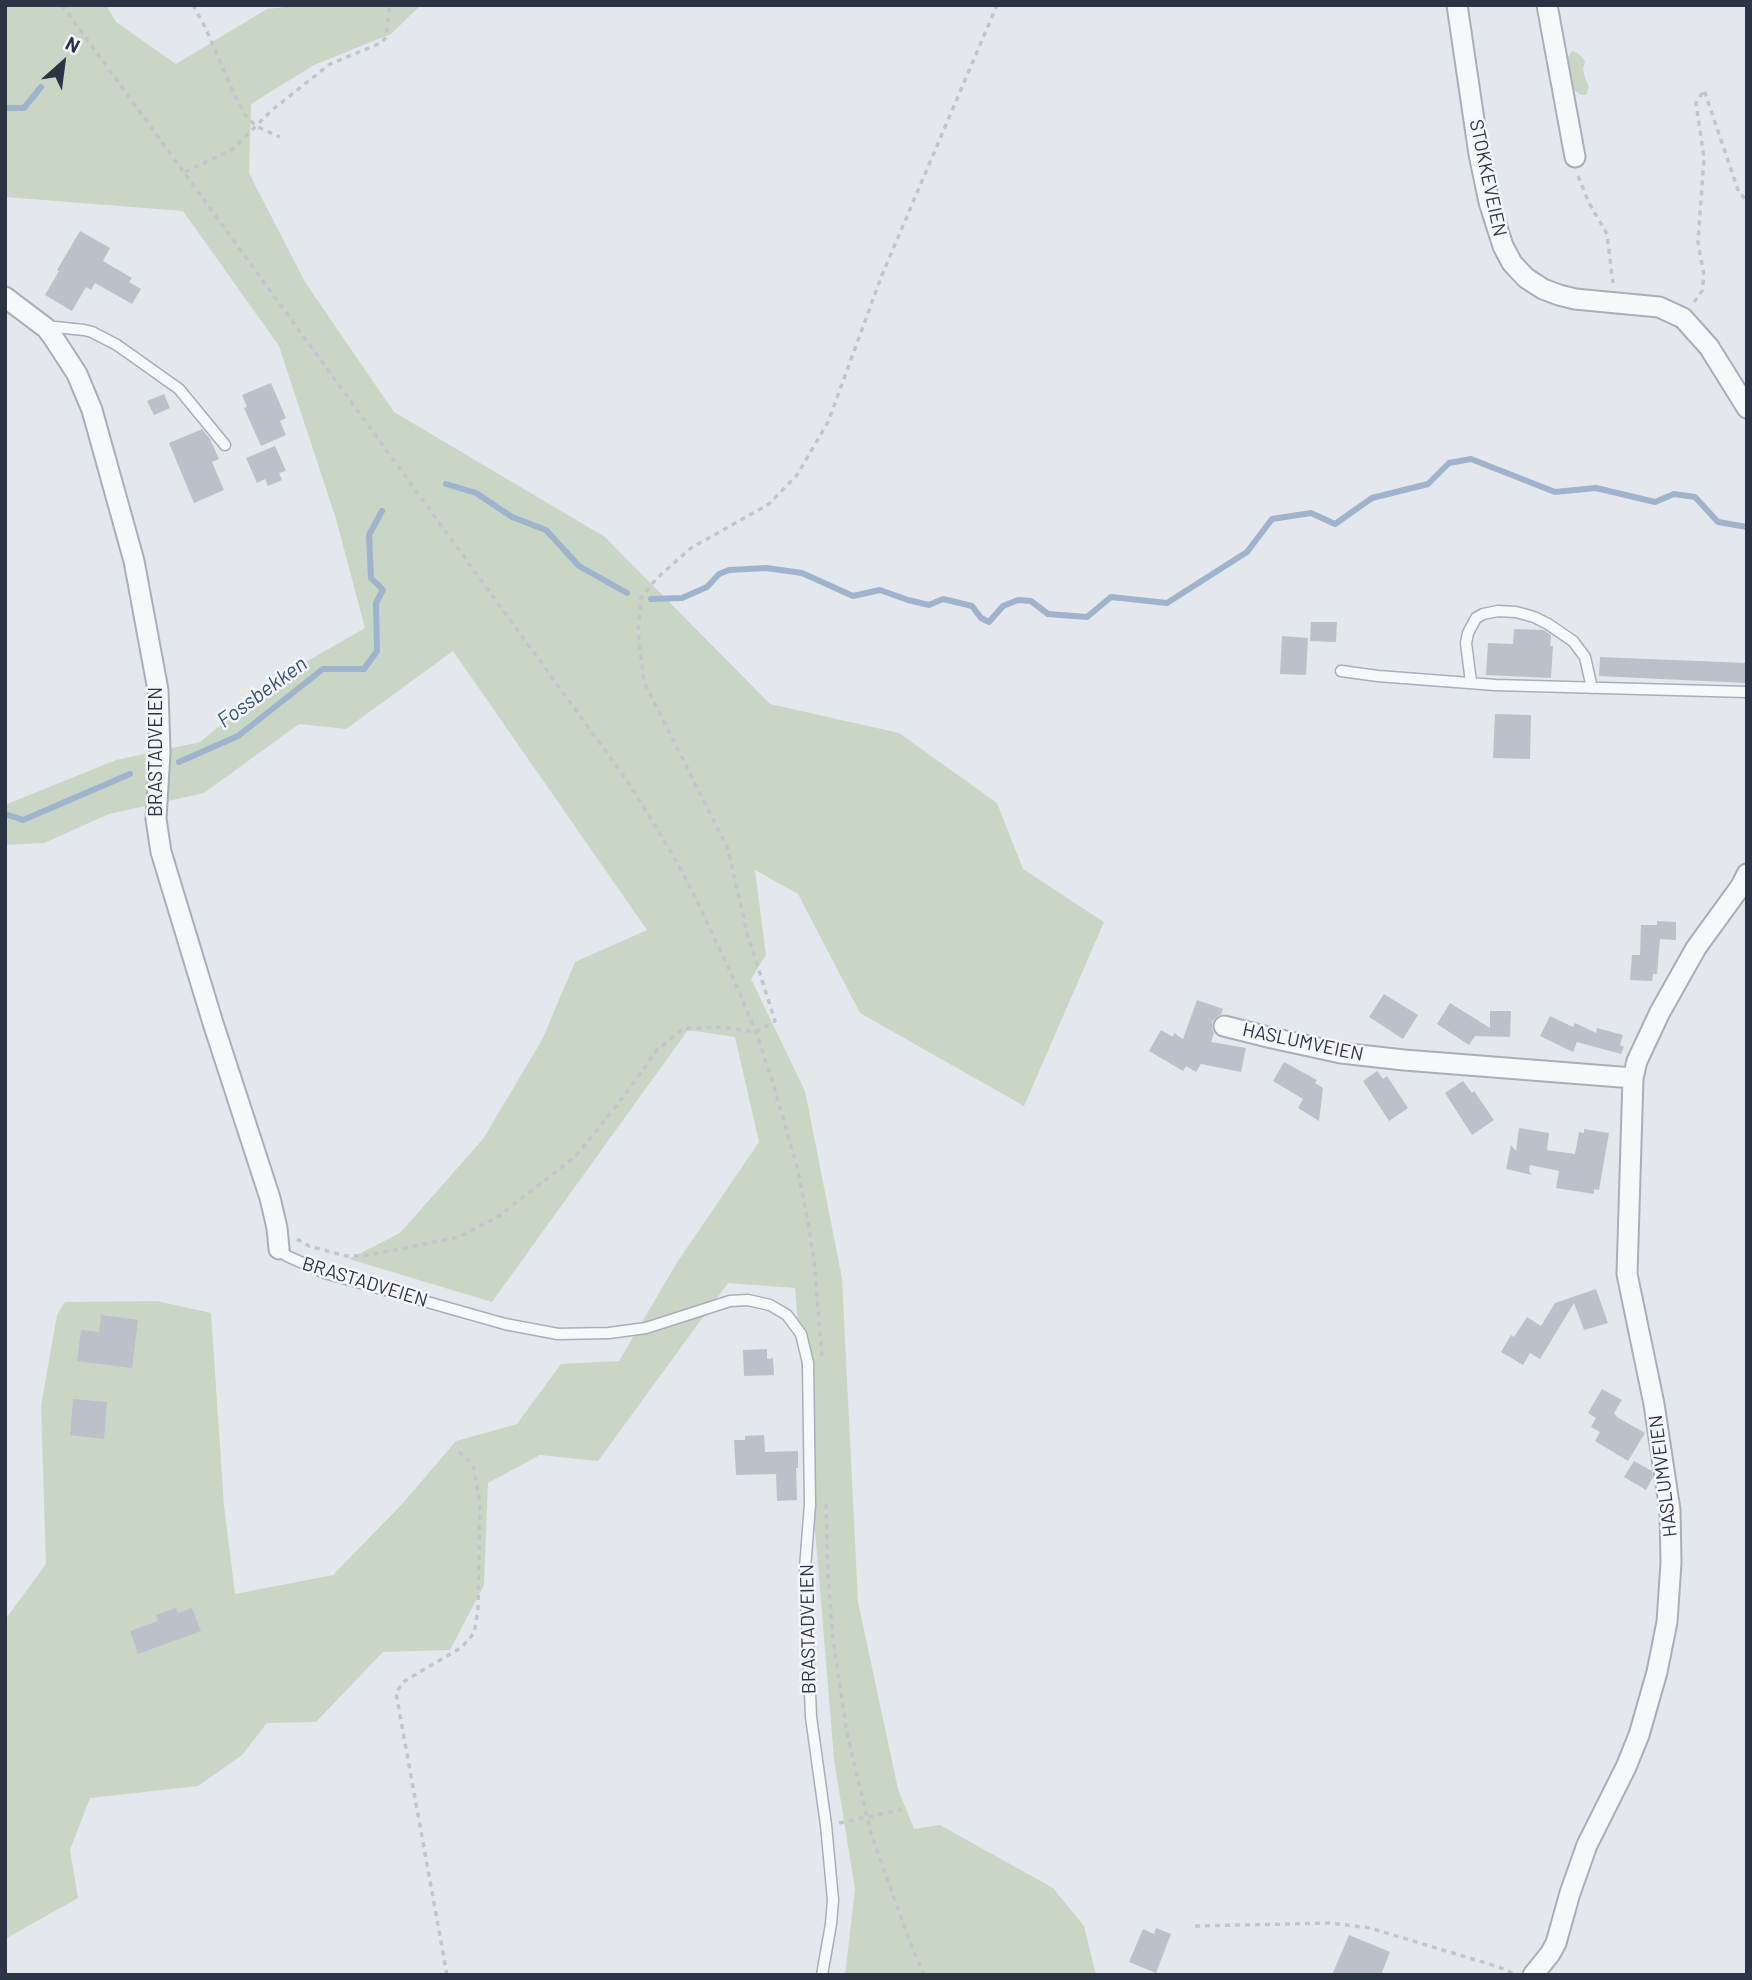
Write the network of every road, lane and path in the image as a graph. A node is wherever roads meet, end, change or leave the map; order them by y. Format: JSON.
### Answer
{"nodes":[{"id":1,"x":62,"y":5,"type":"edge"},
{"id":2,"x":193,"y":5,"type":"edge"},
{"id":3,"x":390,"y":5,"type":"edge"},
{"id":4,"x":996,"y":5,"type":"edge"},
{"id":5,"x":1457,"y":5,"type":"edge"},
{"id":6,"x":1547,"y":5,"type":"edge"},
{"id":7,"x":256,"y":126,"type":"junction"},
{"id":8,"x":280,"y":137,"type":"dead end"},
{"id":9,"x":1575,"y":157,"type":"joint"},
{"id":10,"x":185,"y":173,"type":"junction"},
{"id":11,"x":1747,"y":200,"type":"edge"},
{"id":12,"x":5,"y":297,"type":"edge"},
{"id":13,"x":1615,"y":303,"type":"junction"},
{"id":14,"x":1683,"y":318,"type":"junction"},
{"id":15,"x":46,"y":328,"type":"junction"},
{"id":16,"x":1747,"y":408,"type":"edge"},
{"id":17,"x":225,"y":445,"type":"dead end"},
{"id":18,"x":1341,"y":671,"type":"dead end"},
{"id":19,"x":1471,"y":682,"type":"junction"},
{"id":20,"x":1592,"y":688,"type":"junction"},
{"id":21,"x":1747,"y":692,"type":"edge"},
{"id":22,"x":1747,"y":874,"type":"edge"},
{"id":23,"x":1224,"y":1026,"type":"dead end"},
{"id":24,"x":755,"y":1032,"type":"junction"},
{"id":25,"x":1633,"y":1078,"type":"junction"},
{"id":26,"x":277,"y":1228,"type":"junction"},
{"id":27,"x":279,"y":1249,"type":"joint"},
{"id":28,"x":823,"y":1365,"type":"dead end"},
{"id":29,"x":457,"y":1450,"type":"dead end"},
{"id":30,"x":826,"y":1501,"type":"dead end"},
{"id":31,"x":904,"y":1809,"type":"dead end"},
{"id":32,"x":839,"y":1823,"type":"dead end"},
{"id":33,"x":1195,"y":1926,"type":"dead end"},
{"id":34,"x":446,"y":1975,"type":"edge"},
{"id":35,"x":822,"y":1975,"type":"edge"},
{"id":36,"x":924,"y":1975,"type":"edge"},
{"id":37,"x":1516,"y":1975,"type":"edge"},
{"id":38,"x":1533,"y":1975,"type":"edge"}],
"edges":[{"from":1,"to":10,"type":"path"},
{"from":2,"to":7,"type":"path"},
{"from":3,"to":7,"type":"path"},
{"from":4,"to":24,"type":"path"},
{"from":5,"to":13,"type":"street","name":"STOKKEVEIEN"},
{"from":6,"to":9,"type":"street"},
{"from":7,"to":8,"type":"path"},
{"from":7,"to":10,"type":"path"},
{"from":9,"to":13,"type":"path"},
{"from":10,"to":24,"type":"path"},
{"from":11,"to":14,"type":"path"},
{"from":12,"to":15,"type":"street","name":"BRASTADVEIEN"},
{"from":13,"to":14,"type":"street","name":"STOKKEVEIEN"},
{"from":14,"to":16,"type":"street","name":"STOKKEVEIEN"},
{"from":15,"to":17,"type":"lane"},
{"from":15,"to":26,"type":"street","name":"BRASTADVEIEN"},
{"from":18,"to":19,"type":"lane"},
{"from":19,"to":20,"type":"lane"},
{"from":19,"to":20,"type":"lane"},
{"from":20,"to":21,"type":"lane"},
{"from":22,"to":25,"type":"street","name":"HASLUMVEIEN"},
{"from":23,"to":25,"type":"street","name":"HASLUMVEIEN"},
{"from":24,"to":26,"type":"path"},
{"from":24,"to":28,"type":"path"},
{"from":25,"to":38,"type":"street","name":"HASLUMVEIEN"},
{"from":26,"to":27,"type":"street","name":"BRASTADVEIEN"},
{"from":27,"to":35,"type":"lane","name":"BRASTADVEIEN"},
{"from":29,"to":34,"type":"path"},
{"from":30,"to":36,"type":"path"},
{"from":31,"to":32,"type":"path","bridge":true},
{"from":33,"to":37,"type":"path"}]}
